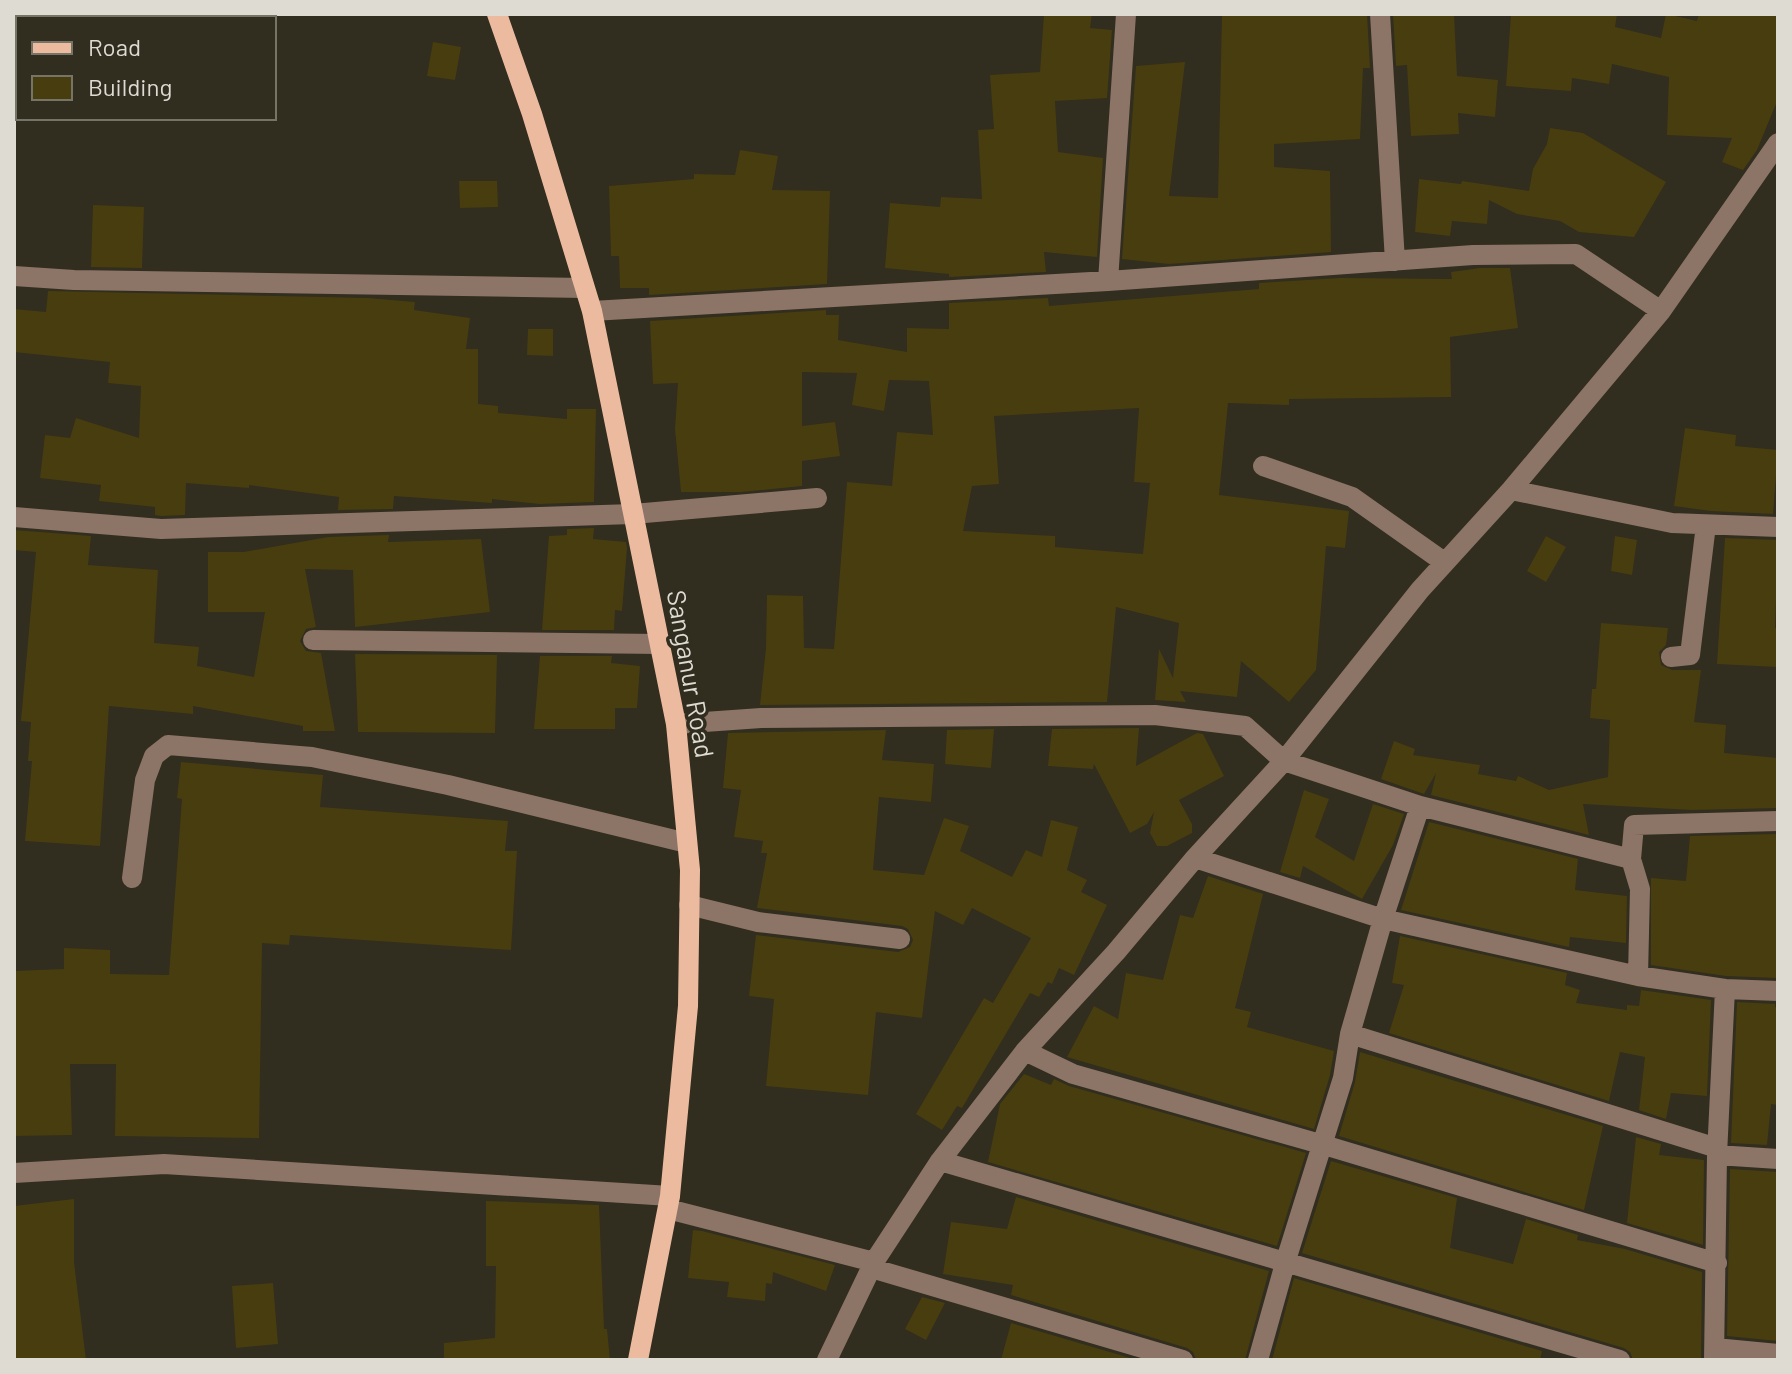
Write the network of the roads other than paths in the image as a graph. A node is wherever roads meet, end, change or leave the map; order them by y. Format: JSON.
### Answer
{"nodes":[{"id":1,"x":497,"y":14,"type":"edge"},
{"id":2,"x":1126,"y":14,"type":"edge"},
{"id":3,"x":1380,"y":14,"type":"edge"},
{"id":4,"x":1778,"y":143,"type":"edge"},
{"id":5,"x":1395,"y":261,"type":"junction"},
{"id":6,"x":14,"y":276,"type":"edge"},
{"id":7,"x":1108,"y":281,"type":"junction"},
{"id":8,"x":584,"y":288,"type":"junction"},
{"id":9,"x":592,"y":311,"type":"junction"},
{"id":10,"x":1661,"y":311,"type":"junction"},
{"id":11,"x":1263,"y":466,"type":"dead end"},
{"id":12,"x":1511,"y":490,"type":"junction"},
{"id":13,"x":817,"y":498,"type":"dead end"},
{"id":14,"x":633,"y":514,"type":"junction"},
{"id":15,"x":14,"y":517,"type":"edge"},
{"id":16,"x":1706,"y":525,"type":"junction"},
{"id":17,"x":1778,"y":527,"type":"edge"},
{"id":18,"x":1444,"y":562,"type":"junction"},
{"id":19,"x":313,"y":640,"type":"dead end"},
{"id":20,"x":659,"y":644,"type":"junction"},
{"id":21,"x":1671,"y":657,"type":"dead end"},
{"id":22,"x":676,"y":724,"type":"junction"},
{"id":23,"x":1284,"y":761,"type":"junction"},
{"id":24,"x":1420,"y":806,"type":"junction"},
{"id":25,"x":1778,"y":821,"type":"edge"},
{"id":26,"x":687,"y":843,"type":"junction"},
{"id":27,"x":1195,"y":858,"type":"junction"},
{"id":28,"x":1631,"y":859,"type":"junction"},
{"id":29,"x":132,"y":878,"type":"dead end"},
{"id":30,"x":689,"y":905,"type":"junction"},
{"id":31,"x":1383,"y":919,"type":"junction"},
{"id":32,"x":900,"y":939,"type":"dead end"},
{"id":33,"x":1638,"y":976,"type":"junction"},
{"id":34,"x":1725,"y":989,"type":"junction"},
{"id":35,"x":1778,"y":991,"type":"edge"},
{"id":36,"x":1350,"y":1034,"type":"junction"},
{"id":37,"x":1025,"y":1051,"type":"junction"},
{"id":38,"x":1324,"y":1145,"type":"junction"},
{"id":39,"x":1717,"y":1151,"type":"junction"},
{"id":40,"x":1778,"y":1159,"type":"edge"},
{"id":41,"x":940,"y":1161,"type":"junction"},
{"id":42,"x":14,"y":1173,"type":"edge"},
{"id":43,"x":669,"y":1202,"type":"junction"},
{"id":44,"x":1286,"y":1260,"type":"junction"},
{"id":45,"x":1717,"y":1263,"type":"junction"},
{"id":46,"x":872,"y":1265,"type":"junction"},
{"id":47,"x":1715,"y":1354,"type":"edge"},
{"id":48,"x":1778,"y":1354,"type":"edge"},
{"id":49,"x":638,"y":1360,"type":"edge"},
{"id":50,"x":827,"y":1360,"type":"edge"},
{"id":51,"x":1183,"y":1360,"type":"edge"},
{"id":52,"x":1258,"y":1360,"type":"edge"},
{"id":53,"x":1620,"y":1360,"type":"edge"}],
"edges":[{"from":1,"to":8,"type":"main road","name":"Sanganur Road"},
{"from":2,"to":7,"type":"street"},
{"from":3,"to":5,"type":"street"},
{"from":4,"to":10,"type":"street"},
{"from":5,"to":7,"type":"street"},
{"from":5,"to":10,"type":"street"},
{"from":6,"to":8,"type":"street"},
{"from":7,"to":9,"type":"street"},
{"from":8,"to":9,"type":"main road","name":"Sanganur Road"},
{"from":9,"to":14,"type":"main road","name":"Sanganur Road"},
{"from":10,"to":12,"type":"street"},
{"from":11,"to":18,"type":"street"},
{"from":12,"to":16,"type":"street"},
{"from":12,"to":18,"type":"street"},
{"from":13,"to":14,"type":"street"},
{"from":14,"to":15,"type":"street"},
{"from":14,"to":20,"type":"main road","name":"Sanganur Road"},
{"from":16,"to":17,"type":"street"},
{"from":16,"to":21,"type":"street"},
{"from":18,"to":23,"type":"street"},
{"from":19,"to":20,"type":"street"},
{"from":20,"to":22,"type":"main road","name":"Sanganur Road"},
{"from":22,"to":23,"type":"street"},
{"from":22,"to":26,"type":"main road","name":"Sanganur Road"},
{"from":23,"to":24,"type":"street"},
{"from":23,"to":27,"type":"street"},
{"from":24,"to":28,"type":"street"},
{"from":24,"to":31,"type":"street"},
{"from":25,"to":28,"type":"street"},
{"from":26,"to":29,"type":"street"},
{"from":26,"to":30,"type":"main road","name":"Sanganur Road"},
{"from":27,"to":31,"type":"street"},
{"from":27,"to":37,"type":"street"},
{"from":28,"to":33,"type":"street"},
{"from":30,"to":32,"type":"street"},
{"from":30,"to":43,"type":"main road","name":"Sanganur Road"},
{"from":31,"to":33,"type":"street"},
{"from":31,"to":36,"type":"street"},
{"from":33,"to":34,"type":"street"},
{"from":34,"to":35,"type":"street"},
{"from":34,"to":39,"type":"street"},
{"from":36,"to":38,"type":"street"},
{"from":36,"to":39,"type":"street"},
{"from":37,"to":38,"type":"street"},
{"from":37,"to":41,"type":"street"},
{"from":38,"to":44,"type":"street"},
{"from":38,"to":45,"type":"street"},
{"from":39,"to":40,"type":"street"},
{"from":39,"to":45,"type":"street"},
{"from":41,"to":44,"type":"street"},
{"from":41,"to":46,"type":"street"},
{"from":42,"to":43,"type":"street"},
{"from":43,"to":46,"type":"street"},
{"from":43,"to":49,"type":"main road","name":"Sanganur Road"},
{"from":44,"to":52,"type":"street"},
{"from":44,"to":53,"type":"street"},
{"from":45,"to":47,"type":"street"},
{"from":46,"to":50,"type":"street"},
{"from":46,"to":51,"type":"street"},
{"from":47,"to":48,"type":"street"}]}
